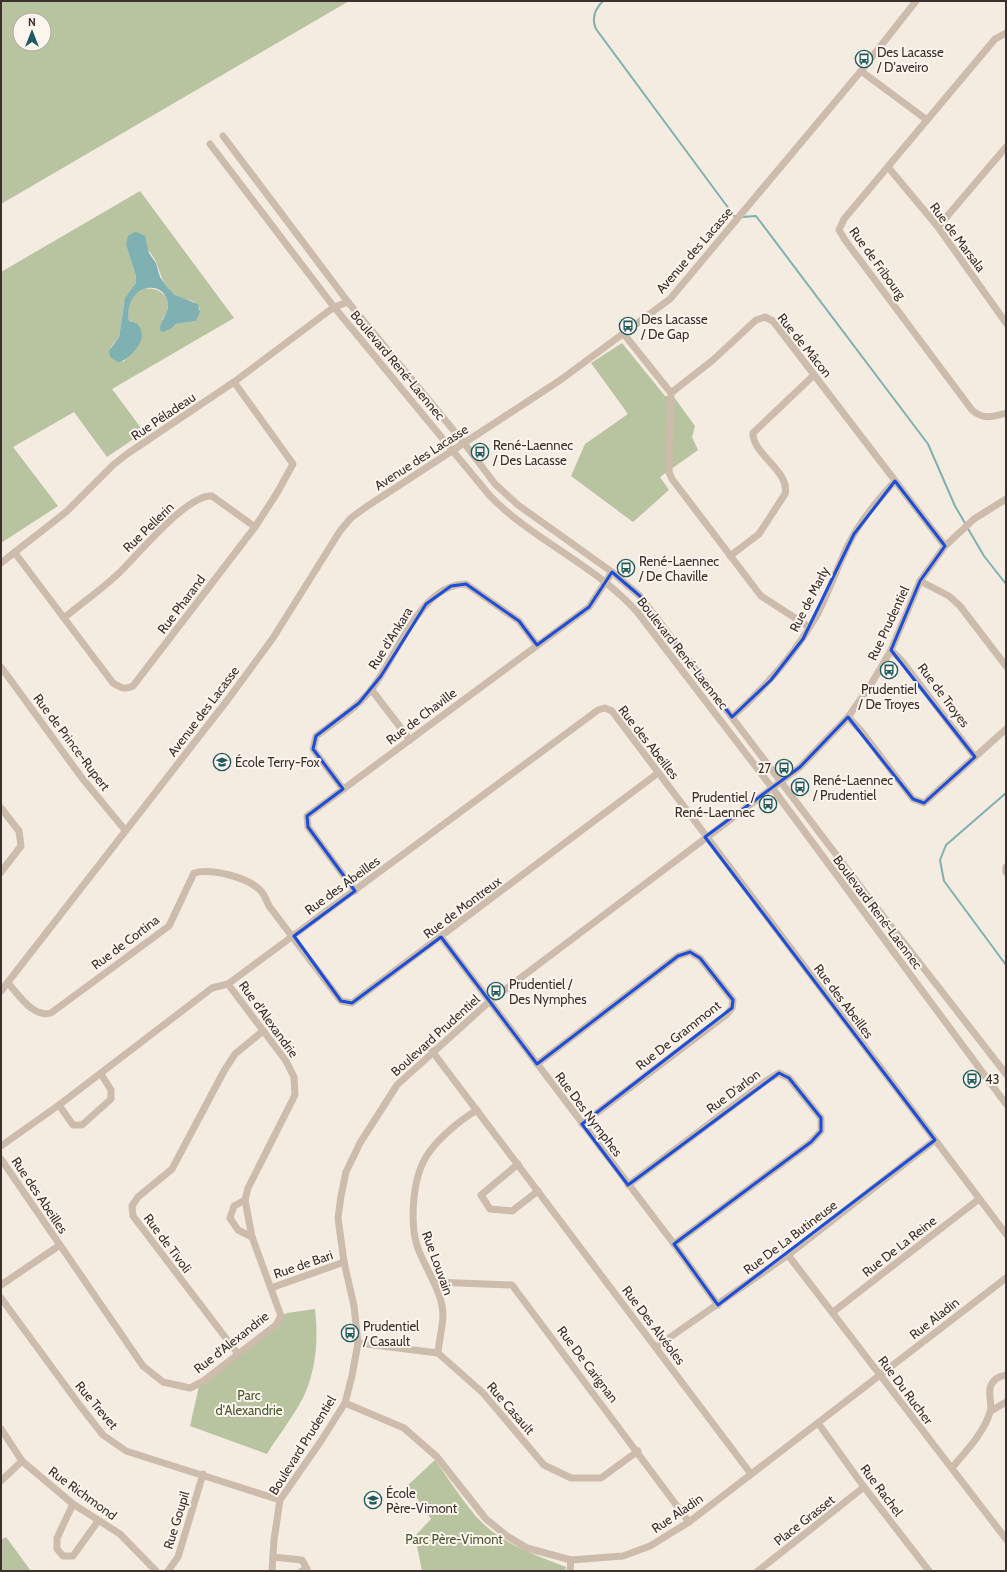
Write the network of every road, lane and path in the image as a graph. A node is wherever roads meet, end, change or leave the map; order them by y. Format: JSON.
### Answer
{"nodes":[{"id":1,"x":916,"y":1,"type":"edge"},
{"id":2,"x":1006,"y":33,"type":"edge"},
{"id":3,"x":861,"y":70,"type":"junction"},
{"id":4,"x":927,"y":120,"type":"junction"},
{"id":5,"x":223,"y":136,"type":"dead end"},
{"id":6,"x":210,"y":144,"type":"dead end"},
{"id":7,"x":1006,"y":147,"type":"edge"},
{"id":8,"x":888,"y":167,"type":"junction"},
{"id":9,"x":938,"y":227,"type":"junction"},
{"id":10,"x":348,"y":302,"type":"junction"},
{"id":11,"x":334,"y":307,"type":"junction"},
{"id":12,"x":1006,"y":323,"type":"edge"},
{"id":13,"x":624,"y":333,"type":"junction"},
{"id":14,"x":814,"y":375,"type":"junction"},
{"id":15,"x":234,"y":382,"type":"junction"},
{"id":16,"x":671,"y":393,"type":"junction"},
{"id":17,"x":1006,"y":413,"type":"edge"},
{"id":18,"x":464,"y":443,"type":"junction"},
{"id":19,"x":453,"y":451,"type":"junction"},
{"id":20,"x":895,"y":481,"type":"junction"},
{"id":21,"x":1006,"y":499,"type":"edge"},
{"id":22,"x":255,"y":527,"type":"junction"},
{"id":23,"x":945,"y":546,"type":"junction"},
{"id":24,"x":15,"y":553,"type":"junction"},
{"id":25,"x":730,"y":556,"type":"junction"},
{"id":26,"x":1,"y":563,"type":"edge"},
{"id":27,"x":612,"y":572,"type":"junction"},
{"id":28,"x":920,"y":581,"type":"junction"},
{"id":29,"x":605,"y":582,"type":"junction"},
{"id":30,"x":64,"y":618,"type":"junction"},
{"id":31,"x":809,"y":627,"type":"junction"},
{"id":32,"x":537,"y":645,"type":"junction"},
{"id":33,"x":891,"y":650,"type":"junction"},
{"id":34,"x":1006,"y":666,"type":"edge"},
{"id":35,"x":2,"y":671,"type":"edge"},
{"id":36,"x":371,"y":689,"type":"junction"},
{"id":37,"x":732,"y":717,"type":"junction"},
{"id":38,"x":848,"y":717,"type":"junction"},
{"id":39,"x":1006,"y":729,"type":"edge"},
{"id":40,"x":410,"y":740,"type":"junction"},
{"id":41,"x":975,"y":757,"type":"junction"},
{"id":42,"x":658,"y":774,"type":"junction"},
{"id":43,"x":781,"y":782,"type":"junction"},
{"id":44,"x":343,"y":789,"type":"junction"},
{"id":45,"x":773,"y":789,"type":"junction"},
{"id":46,"x":1,"y":808,"type":"edge"},
{"id":47,"x":125,"y":830,"type":"junction"},
{"id":48,"x":705,"y":837,"type":"junction"},
{"id":49,"x":1006,"y":867,"type":"edge"},
{"id":50,"x":1,"y":872,"type":"edge"},
{"id":51,"x":1006,"y":872,"type":"edge"},
{"id":52,"x":355,"y":891,"type":"junction"},
{"id":53,"x":294,"y":936,"type":"junction"},
{"id":54,"x":441,"y":937,"type":"junction"},
{"id":55,"x":8,"y":983,"type":"junction"},
{"id":56,"x":228,"y":984,"type":"junction"},
{"id":57,"x":1,"y":991,"type":"edge"},
{"id":58,"x":490,"y":1001,"type":"junction"},
{"id":59,"x":263,"y":1031,"type":"junction"},
{"id":60,"x":432,"y":1051,"type":"junction"},
{"id":61,"x":537,"y":1064,"type":"junction"},
{"id":62,"x":101,"y":1074,"type":"junction"},
{"id":63,"x":1006,"y":1074,"type":"edge"},
{"id":64,"x":1006,"y":1104,"type":"edge"},
{"id":65,"x":59,"y":1105,"type":"junction"},
{"id":66,"x":476,"y":1110,"type":"junction"},
{"id":67,"x":582,"y":1124,"type":"junction"},
{"id":68,"x":936,"y":1140,"type":"junction"},
{"id":69,"x":1,"y":1146,"type":"edge"},
{"id":70,"x":1,"y":1159,"type":"edge"},
{"id":71,"x":518,"y":1164,"type":"junction"},
{"id":72,"x":628,"y":1185,"type":"junction"},
{"id":73,"x":538,"y":1191,"type":"junction"},
{"id":74,"x":979,"y":1199,"type":"junction"},
{"id":75,"x":245,"y":1200,"type":"junction"},
{"id":76,"x":1006,"y":1234,"type":"edge"},
{"id":77,"x":252,"y":1237,"type":"junction"},
{"id":78,"x":674,"y":1244,"type":"junction"},
{"id":79,"x":60,"y":1246,"type":"junction"},
{"id":80,"x":788,"y":1255,"type":"junction"},
{"id":81,"x":344,"y":1262,"type":"junction"},
{"id":82,"x":1006,"y":1278,"type":"edge"},
{"id":83,"x":434,"y":1282,"type":"junction"},
{"id":84,"x":1,"y":1285,"type":"edge"},
{"id":85,"x":270,"y":1288,"type":"junction"},
{"id":86,"x":1,"y":1298,"type":"edge"},
{"id":87,"x":718,"y":1305,"type":"junction"},
{"id":88,"x":833,"y":1312,"type":"junction"},
{"id":89,"x":358,"y":1343,"type":"junction"},
{"id":90,"x":656,"y":1347,"type":"junction"},
{"id":91,"x":438,"y":1353,"type":"junction"},
{"id":92,"x":238,"y":1354,"type":"junction"},
{"id":93,"x":879,"y":1375,"type":"junction"},
{"id":94,"x":1006,"y":1375,"type":"edge"},
{"id":95,"x":1006,"y":1402,"type":"edge"},
{"id":96,"x":344,"y":1403,"type":"junction"},
{"id":97,"x":991,"y":1411,"type":"junction"},
{"id":98,"x":818,"y":1423,"type":"junction"},
{"id":99,"x":1,"y":1429,"type":"edge"},
{"id":100,"x":638,"y":1451,"type":"junction"},
{"id":101,"x":22,"y":1461,"type":"junction"},
{"id":102,"x":952,"y":1468,"type":"junction"},
{"id":103,"x":203,"y":1474,"type":"junction"},
{"id":104,"x":751,"y":1474,"type":"junction"},
{"id":105,"x":1,"y":1481,"type":"edge"},
{"id":106,"x":864,"y":1487,"type":"junction"},
{"id":107,"x":280,"y":1500,"type":"junction"},
{"id":108,"x":74,"y":1504,"type":"junction"},
{"id":109,"x":98,"y":1521,"type":"junction"},
{"id":110,"x":689,"y":1522,"type":"junction"},
{"id":111,"x":1005,"y":1534,"type":"edge"},
{"id":112,"x":272,"y":1557,"type":"junction"},
{"id":113,"x":571,"y":1560,"type":"junction"},
{"id":114,"x":156,"y":1571,"type":"edge"},
{"id":115,"x":168,"y":1571,"type":"edge"},
{"id":116,"x":272,"y":1571,"type":"edge"},
{"id":117,"x":302,"y":1571,"type":"edge"},
{"id":118,"x":570,"y":1571,"type":"edge"},
{"id":119,"x":758,"y":1571,"type":"edge"},
{"id":120,"x":929,"y":1571,"type":"edge"}],
"edges":[{"from":1,"to":3,"type":"street","name":"Avenue des Lacasse"},
{"from":2,"to":4,"type":"street","name":"Rue de Fribourg"},
{"from":3,"to":4,"type":"street"},
{"from":3,"to":13,"type":"street","name":"Avenue des Lacasse"},
{"from":4,"to":8,"type":"street","name":"Rue de Fribourg"},
{"from":5,"to":10,"type":"street","name":"Boulevard René-Laennec"},
{"from":6,"to":11,"type":"street","name":"Boulevard René-Laennec"},
{"from":7,"to":9,"type":"street"},
{"from":8,"to":9,"type":"street","name":"Rue de Marsala"},
{"from":8,"to":17,"type":"street","name":"Rue de Fribourg"},
{"from":9,"to":12,"type":"street","name":"Rue de Marsala"},
{"from":10,"to":11,"type":"street","name":"Rue Péladeau"},
{"from":10,"to":18,"type":"street","name":"Boulevard René-Laennec"},
{"from":11,"to":15,"type":"street","name":"Rue Péladeau"},
{"from":11,"to":19,"type":"street","name":"Boulevard René-Laennec"},
{"from":13,"to":16,"type":"street"},
{"from":13,"to":18,"type":"street","name":"Avenue des Lacasse"},
{"from":14,"to":16,"type":"street","name":"Rue de Mâcon"},
{"from":14,"to":20,"type":"street","name":"Rue de Mâcon"},
{"from":14,"to":25,"type":"street"},
{"from":15,"to":22,"type":"street","name":"Rue Pharand"},
{"from":15,"to":24,"type":"street","name":"Rue Péladeau"},
{"from":16,"to":25,"type":"street"},
{"from":18,"to":19,"type":"street","name":"Avenue des Lacasse"},
{"from":18,"to":27,"type":"street","name":"Boulevard René-Laennec"},
{"from":19,"to":29,"type":"street","name":"Boulevard René-Laennec"},
{"from":19,"to":47,"type":"street","name":"Avenue des Lacasse"},
{"from":20,"to":23,"type":"street","name":"Rue de Mâcon"},
{"from":20,"to":31,"type":"street","name":"Rue de Marly"},
{"from":21,"to":23,"type":"street","name":"Rue Prudentiel"},
{"from":22,"to":30,"type":"street","name":"Rue Pellerin"},
{"from":22,"to":30,"type":"street","name":"Rue Pharand"},
{"from":23,"to":28,"type":"street","name":"Rue Prudentiel"},
{"from":24,"to":26,"type":"street","name":"Rue Péladeau"},
{"from":24,"to":30,"type":"street","name":"Rue Pharand"},
{"from":25,"to":31,"type":"street"},
{"from":27,"to":29,"type":"street","name":"Rue de Chaville"},
{"from":27,"to":37,"type":"street","name":"Boulevard René-Laennec"},
{"from":28,"to":33,"type":"street","name":"Rue Prudentiel"},
{"from":28,"to":34,"type":"street"},
{"from":29,"to":32,"type":"street","name":"Rue de Chaville"},
{"from":29,"to":45,"type":"street","name":"Boulevard René-Laennec"},
{"from":31,"to":37,"type":"street","name":"Rue de Marly"},
{"from":32,"to":36,"type":"street","name":"Rue d'Ankara"},
{"from":32,"to":40,"type":"street","name":"Rue de Chaville"},
{"from":33,"to":38,"type":"street","name":"Rue Prudentiel"},
{"from":33,"to":41,"type":"street","name":"Rue de Troyes"},
{"from":35,"to":47,"type":"street","name":"Rue de Prince-Rupert"},
{"from":36,"to":40,"type":"street"},
{"from":36,"to":44,"type":"street","name":"Rue d'Ankara"},
{"from":37,"to":43,"type":"street","name":"Boulevard René-Laennec"},
{"from":38,"to":41,"type":"street"},
{"from":38,"to":43,"type":"street","name":"Rue Prudentiel"},
{"from":39,"to":41,"type":"street"},
{"from":40,"to":44,"type":"street","name":"Rue de Chaville"},
{"from":42,"to":48,"type":"street","name":"Rue des Abeilles"},
{"from":42,"to":52,"type":"street","name":"Rue des Abeilles"},
{"from":42,"to":54,"type":"street","name":"Rue de Montreux"},
{"from":43,"to":45,"type":"street","name":"Boulevard Prudentiel"},
{"from":43,"to":63,"type":"street","name":"Boulevard René-Laennec"},
{"from":44,"to":52,"type":"street","name":"Rue de Chaville"},
{"from":45,"to":48,"type":"street","name":"Boulevard Prudentiel"},
{"from":45,"to":64,"type":"street","name":"Boulevard René-Laennec"},
{"from":46,"to":50,"type":"street"},
{"from":47,"to":55,"type":"street","name":"Avenue des Lacasse"},
{"from":48,"to":58,"type":"street","name":"Boulevard Prudentiel"},
{"from":48,"to":68,"type":"street","name":"Rue des Abeilles"},
{"from":49,"to":51,"type":"street"},
{"from":52,"to":53,"type":"street","name":"Rue des Abeilles"},
{"from":53,"to":54,"type":"street","name":"Rue de Montreux"},
{"from":53,"to":55,"type":"street","name":"Rue de Cortina"},
{"from":53,"to":56,"type":"street","name":"Rue des Abeilles"},
{"from":54,"to":58,"type":"street","name":"Rue Des Nymphes"},
{"from":55,"to":57,"type":"street","name":"Avenue des Lacasse"},
{"from":56,"to":59,"type":"street","name":"Rue d'Alexandrie"},
{"from":56,"to":62,"type":"street","name":"Rue des Abeilles"},
{"from":58,"to":60,"type":"street","name":"Boulevard Prudentiel"},
{"from":58,"to":61,"type":"street","name":"Rue Des Nymphes"},
{"from":59,"to":75,"type":"street","name":"Rue d'Alexandrie"},
{"from":59,"to":92,"type":"street","name":"Rue de Tivoli"},
{"from":60,"to":66,"type":"street","name":"Rue Des Alvéoles"},
{"from":60,"to":81,"type":"street","name":"Boulevard Prudentiel"},
{"from":61,"to":67,"type":"street","name":"Rue Des Nymphes"},
{"from":61,"to":67,"type":"street","name":"Rue De Grammont"},
{"from":62,"to":65,"type":"street","name":"Rue des Abeilles"},
{"from":62,"to":65,"type":"street"},
{"from":65,"to":69,"type":"street","name":"Rue des Abeilles"},
{"from":66,"to":71,"type":"street","name":"Rue Des Alvéoles"},
{"from":66,"to":83,"type":"street","name":"Rue Louvain"},
{"from":67,"to":72,"type":"street","name":"Rue Des Nymphes"},
{"from":68,"to":74,"type":"street","name":"Rue des Abeilles"},
{"from":68,"to":80,"type":"street","name":"Rue De La Butineuse"},
{"from":70,"to":79,"type":"street","name":"Rue des Abeilles"},
{"from":71,"to":73,"type":"street","name":"Rue Des Alvéoles"},
{"from":71,"to":73,"type":"street"},
{"from":72,"to":78,"type":"street","name":"Rue Des Nymphes"},
{"from":72,"to":78,"type":"street","name":"Rue D'arlon"},
{"from":73,"to":90,"type":"street","name":"Rue Des Alvéoles"},
{"from":74,"to":76,"type":"street","name":"Rue des Abeilles"},
{"from":74,"to":88,"type":"street","name":"Rue De La Reine"},
{"from":75,"to":77,"type":"street","name":"Rue d'Alexandrie"},
{"from":75,"to":77,"type":"street","name":"Rue d'Alexandrie"},
{"from":77,"to":85,"type":"street","name":"Rue d'Alexandrie"},
{"from":78,"to":87,"type":"street","name":"Rue Des Nymphes"},
{"from":79,"to":84,"type":"street","name":"Rue des Abeilles"},
{"from":79,"to":92,"type":"street","name":"Rue d'Alexandrie"},
{"from":80,"to":87,"type":"street","name":"Rue De La Butineuse"},
{"from":80,"to":88,"type":"street","name":"Rue Du Rucher"},
{"from":81,"to":85,"type":"street","name":"Rue de Bari"},
{"from":81,"to":89,"type":"street","name":"Boulevard Prudentiel"},
{"from":82,"to":93,"type":"street","name":"Rue Aladin"},
{"from":83,"to":91,"type":"street","name":"Rue Louvain"},
{"from":83,"to":100,"type":"street","name":"Rue De Carignan"},
{"from":85,"to":92,"type":"street","name":"Rue d'Alexandrie"},
{"from":86,"to":103,"type":"street","name":"Rue Trevet"},
{"from":87,"to":90,"type":"street","name":"Rue De La Butineuse"},
{"from":88,"to":93,"type":"street","name":"Rue Du Rucher"},
{"from":89,"to":91,"type":"street"},
{"from":89,"to":96,"type":"street","name":"Boulevard Prudentiel"},
{"from":90,"to":104,"type":"street","name":"Rue Des Alvéoles"},
{"from":91,"to":100,"type":"street","name":"Rue Casault"},
{"from":93,"to":98,"type":"street","name":"Rue Aladin"},
{"from":93,"to":102,"type":"street","name":"Rue Du Rucher"},
{"from":94,"to":97,"type":"street"},
{"from":95,"to":97,"type":"street"},
{"from":96,"to":107,"type":"street","name":"Boulevard Prudentiel"},
{"from":96,"to":113,"type":"street","name":"Rue Aladin"},
{"from":97,"to":102,"type":"street"},
{"from":98,"to":104,"type":"street","name":"Rue Aladin"},
{"from":98,"to":106,"type":"street","name":"Rue Rachel"},
{"from":99,"to":101,"type":"street","name":"Rue Richmond"},
{"from":100,"to":110,"type":"street","name":"Rue De Carignan"},
{"from":101,"to":105,"type":"street"},
{"from":101,"to":108,"type":"street","name":"Rue Richmond"},
{"from":102,"to":111,"type":"street","name":"Rue Du Rucher"},
{"from":103,"to":107,"type":"street","name":"Rue Trevet"},
{"from":103,"to":115,"type":"street","name":"Rue Goupil"},
{"from":104,"to":110,"type":"street","name":"Rue Aladin"},
{"from":106,"to":119,"type":"street","name":"Place Grasset"},
{"from":106,"to":120,"type":"street","name":"Rue Rachel"},
{"from":107,"to":112,"type":"street","name":"Boulevard Prudentiel"},
{"from":108,"to":109,"type":"street","name":"Rue Richmond"},
{"from":108,"to":109,"type":"street"},
{"from":109,"to":114,"type":"street","name":"Rue Richmond"},
{"from":110,"to":113,"type":"street","name":"Rue Aladin"},
{"from":112,"to":116,"type":"street","name":"Boulevard Prudentiel"},
{"from":112,"to":117,"type":"street"},
{"from":113,"to":118,"type":"street"}]}
